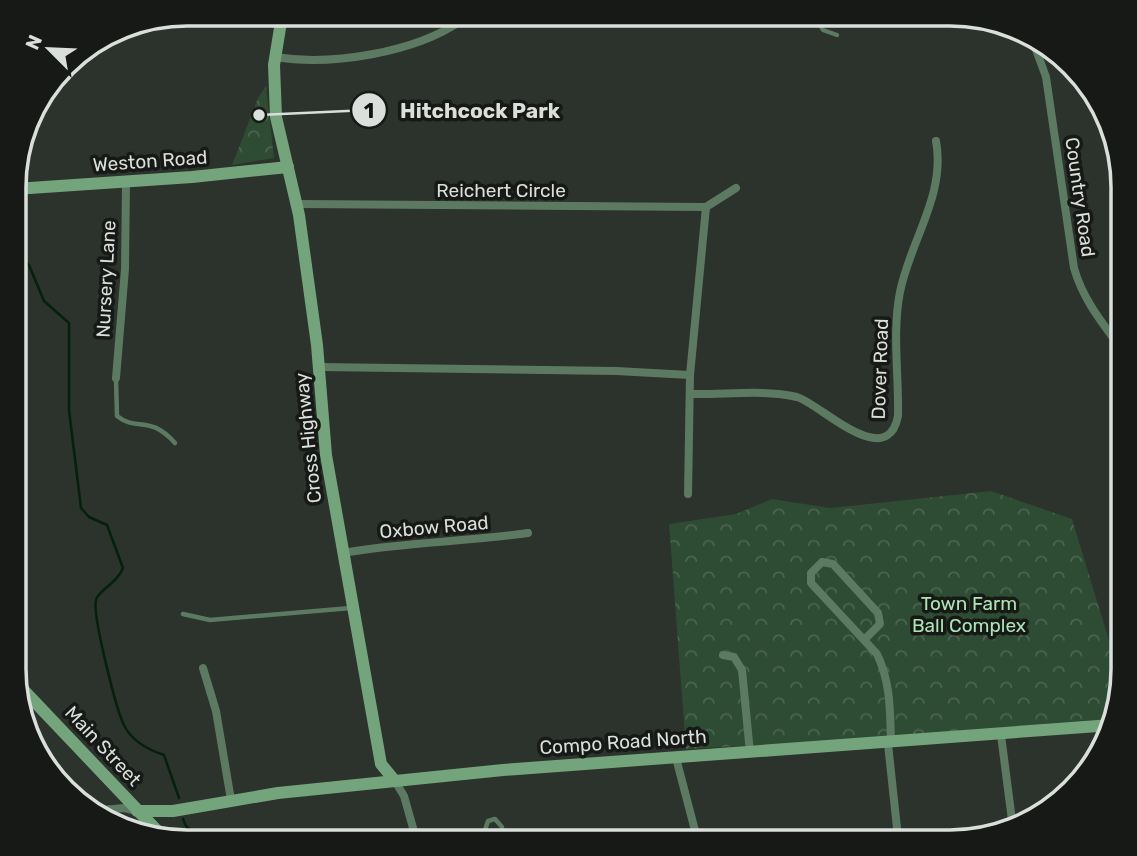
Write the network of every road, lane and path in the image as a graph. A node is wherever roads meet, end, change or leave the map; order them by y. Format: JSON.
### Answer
{"nodes":[{"id":1,"x":280,"y":27,"type":"edge"},
{"id":2,"x":450,"y":27,"type":"edge"},
{"id":3,"x":820,"y":27,"type":"edge"},
{"id":4,"x":837,"y":35,"type":"dead end"},
{"id":5,"x":1037,"y":52,"type":"edge"},
{"id":6,"x":275,"y":57,"type":"junction"},
{"id":7,"x":936,"y":141,"type":"dead end"},
{"id":8,"x":288,"y":167,"type":"junction"},
{"id":9,"x":126,"y":182,"type":"junction"},
{"id":10,"x":26,"y":188,"type":"edge"},
{"id":11,"x":736,"y":188,"type":"dead end"},
{"id":12,"x":297,"y":204,"type":"junction"},
{"id":13,"x":706,"y":207,"type":"junction"},
{"id":14,"x":1111,"y":335,"type":"edge"},
{"id":15,"x":319,"y":367,"type":"junction"},
{"id":16,"x":690,"y":375,"type":"junction"},
{"id":17,"x":116,"y":378,"type":"joint"},
{"id":18,"x":690,"y":394,"type":"junction"},
{"id":19,"x":175,"y":443,"type":"dead end"},
{"id":20,"x":688,"y":494,"type":"dead end"},
{"id":21,"x":528,"y":533,"type":"dead end"},
{"id":22,"x":343,"y":553,"type":"junction"},
{"id":23,"x":352,"y":608,"type":"junction"},
{"id":24,"x":183,"y":614,"type":"dead end"},
{"id":25,"x":864,"y":640,"type":"junction"},
{"id":26,"x":723,"y":655,"type":"dead end"},
{"id":27,"x":203,"y":668,"type":"dead end"},
{"id":28,"x":29,"y":695,"type":"edge"},
{"id":29,"x":1100,"y":726,"type":"edge"},
{"id":30,"x":1001,"y":735,"type":"junction"},
{"id":31,"x":890,"y":743,"type":"junction"},
{"id":32,"x":750,"y":753,"type":"junction"},
{"id":33,"x":676,"y":758,"type":"junction"},
{"id":34,"x":396,"y":781,"type":"junction"},
{"id":35,"x":232,"y":800,"type":"junction"},
{"id":36,"x":109,"y":809,"type":"edge"},
{"id":37,"x":138,"y":811,"type":"junction"},
{"id":38,"x":1012,"y":818,"type":"edge"},
{"id":39,"x":152,"y":825,"type":"edge"},
{"id":40,"x":502,"y":827,"type":"dead end"},
{"id":41,"x":897,"y":828,"type":"dead end"},
{"id":42,"x":413,"y":829,"type":"edge"},
{"id":43,"x":485,"y":829,"type":"edge"},
{"id":44,"x":695,"y":830,"type":"edge"}],
"edges":[{"from":1,"to":6,"type":"main road","name":"Cross Highway"},
{"from":2,"to":6,"type":"street"},
{"from":3,"to":4,"type":"lane"},
{"from":5,"to":14,"type":"street","name":"Country Road"},
{"from":6,"to":8,"type":"main road","name":"Cross Highway"},
{"from":7,"to":18,"type":"street","name":"Dover Road"},
{"from":8,"to":9,"type":"main road","name":"Weston Road"},
{"from":8,"to":12,"type":"main road","name":"Cross Highway"},
{"from":9,"to":10,"type":"main road","name":"Weston Road"},
{"from":9,"to":17,"type":"street","name":"Nursery Lane"},
{"from":11,"to":13,"type":"street"},
{"from":12,"to":13,"type":"street","name":"Reichert Circle"},
{"from":12,"to":15,"type":"main road","name":"Cross Highway"},
{"from":13,"to":16,"type":"street"},
{"from":15,"to":16,"type":"street"},
{"from":15,"to":22,"type":"main road","name":"Cross Highway"},
{"from":16,"to":18,"type":"street"},
{"from":17,"to":19,"type":"lane"},
{"from":18,"to":20,"type":"street"},
{"from":21,"to":22,"type":"street","name":"Oxbow Road"},
{"from":22,"to":23,"type":"main road","name":"Cross Highway"},
{"from":23,"to":24,"type":"lane"},
{"from":23,"to":34,"type":"main road","name":"Cross Highway"},
{"from":25,"to":25,"type":"street"},
{"from":25,"to":31,"type":"street"},
{"from":26,"to":32,"type":"street"},
{"from":27,"to":35,"type":"street"},
{"from":28,"to":37,"type":"main road","name":"Main Street"},
{"from":29,"to":30,"type":"main road","name":"Compo Road North"},
{"from":30,"to":31,"type":"main road","name":"Compo Road North"},
{"from":30,"to":38,"type":"street"},
{"from":31,"to":32,"type":"main road","name":"Compo Road North"},
{"from":31,"to":41,"type":"street"},
{"from":32,"to":33,"type":"main road","name":"Compo Road North"},
{"from":33,"to":34,"type":"main road","name":"Compo Road North"},
{"from":33,"to":44,"type":"street"},
{"from":34,"to":35,"type":"main road","name":"Compo Road North"},
{"from":34,"to":42,"type":"street","name":"Cross Highway"},
{"from":35,"to":37,"type":"main road","name":"Compo Road North"},
{"from":36,"to":37,"type":"street"},
{"from":37,"to":39,"type":"main road","name":"Main Street"},
{"from":40,"to":43,"type":"lane"}]}
